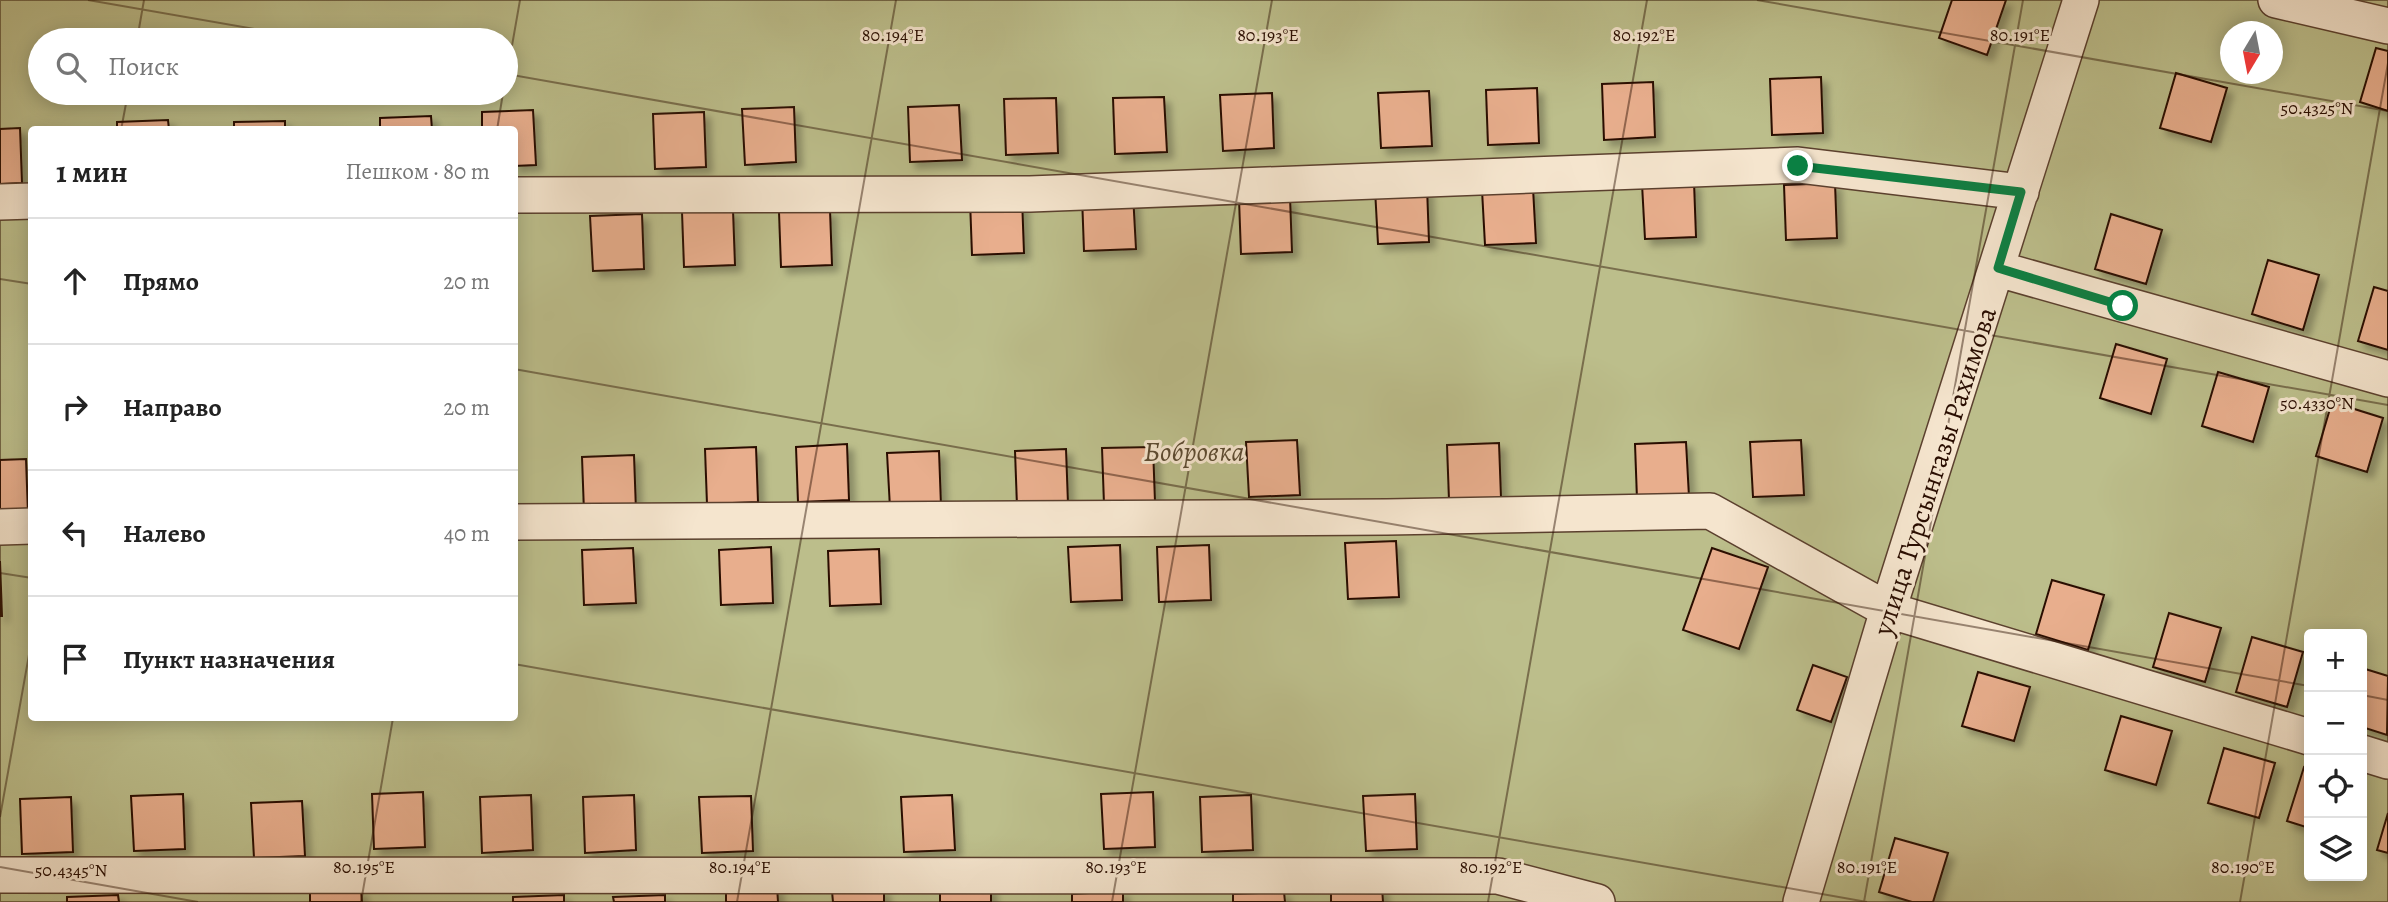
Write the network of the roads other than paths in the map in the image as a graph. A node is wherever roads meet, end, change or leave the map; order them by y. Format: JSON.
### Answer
{"nodes":[{"id":1,"x":2081,"y":0,"type":"edge"},
{"id":2,"x":2276,"y":0,"type":"edge"},
{"id":3,"x":2388,"y":26,"type":"edge"},
{"id":4,"x":2021,"y":192,"type":"junction"},
{"id":5,"x":518,"y":195,"type":"edge"},
{"id":6,"x":28,"y":201,"type":"edge"},
{"id":7,"x":0,"y":202,"type":"edge"},
{"id":8,"x":1998,"y":268,"type":"junction"},
{"id":9,"x":2388,"y":379,"type":"edge"},
{"id":10,"x":518,"y":522,"type":"edge"},
{"id":11,"x":28,"y":526,"type":"edge"},
{"id":12,"x":0,"y":527,"type":"edge"},
{"id":13,"x":1888,"y":610,"type":"junction"},
{"id":14,"x":2304,"y":735,"type":"edge"},
{"id":15,"x":2367,"y":755,"type":"edge"},
{"id":16,"x":2388,"y":761,"type":"edge"},
{"id":17,"x":0,"y":875,"type":"edge"},
{"id":18,"x":1597,"y":902,"type":"edge"},
{"id":19,"x":1801,"y":902,"type":"edge"}],
"edges":[{"from":1,"to":4,"type":"street","name":"улица Турсынгазы Рахимова"},
{"from":2,"to":3,"type":"street"},
{"from":4,"to":5,"type":"street"},
{"from":4,"to":8,"type":"street","name":"улица Турсынгазы Рахимова"},
{"from":6,"to":7,"type":"street"},
{"from":8,"to":9,"type":"street"},
{"from":8,"to":13,"type":"street","name":"улица Турсынгазы Рахимова"},
{"from":10,"to":13,"type":"street"},
{"from":11,"to":12,"type":"street"},
{"from":13,"to":14,"type":"street"},
{"from":13,"to":19,"type":"street","name":"улица Турсынгазы Рахимова"},
{"from":15,"to":16,"type":"street"},
{"from":17,"to":18,"type":"street"}]}
